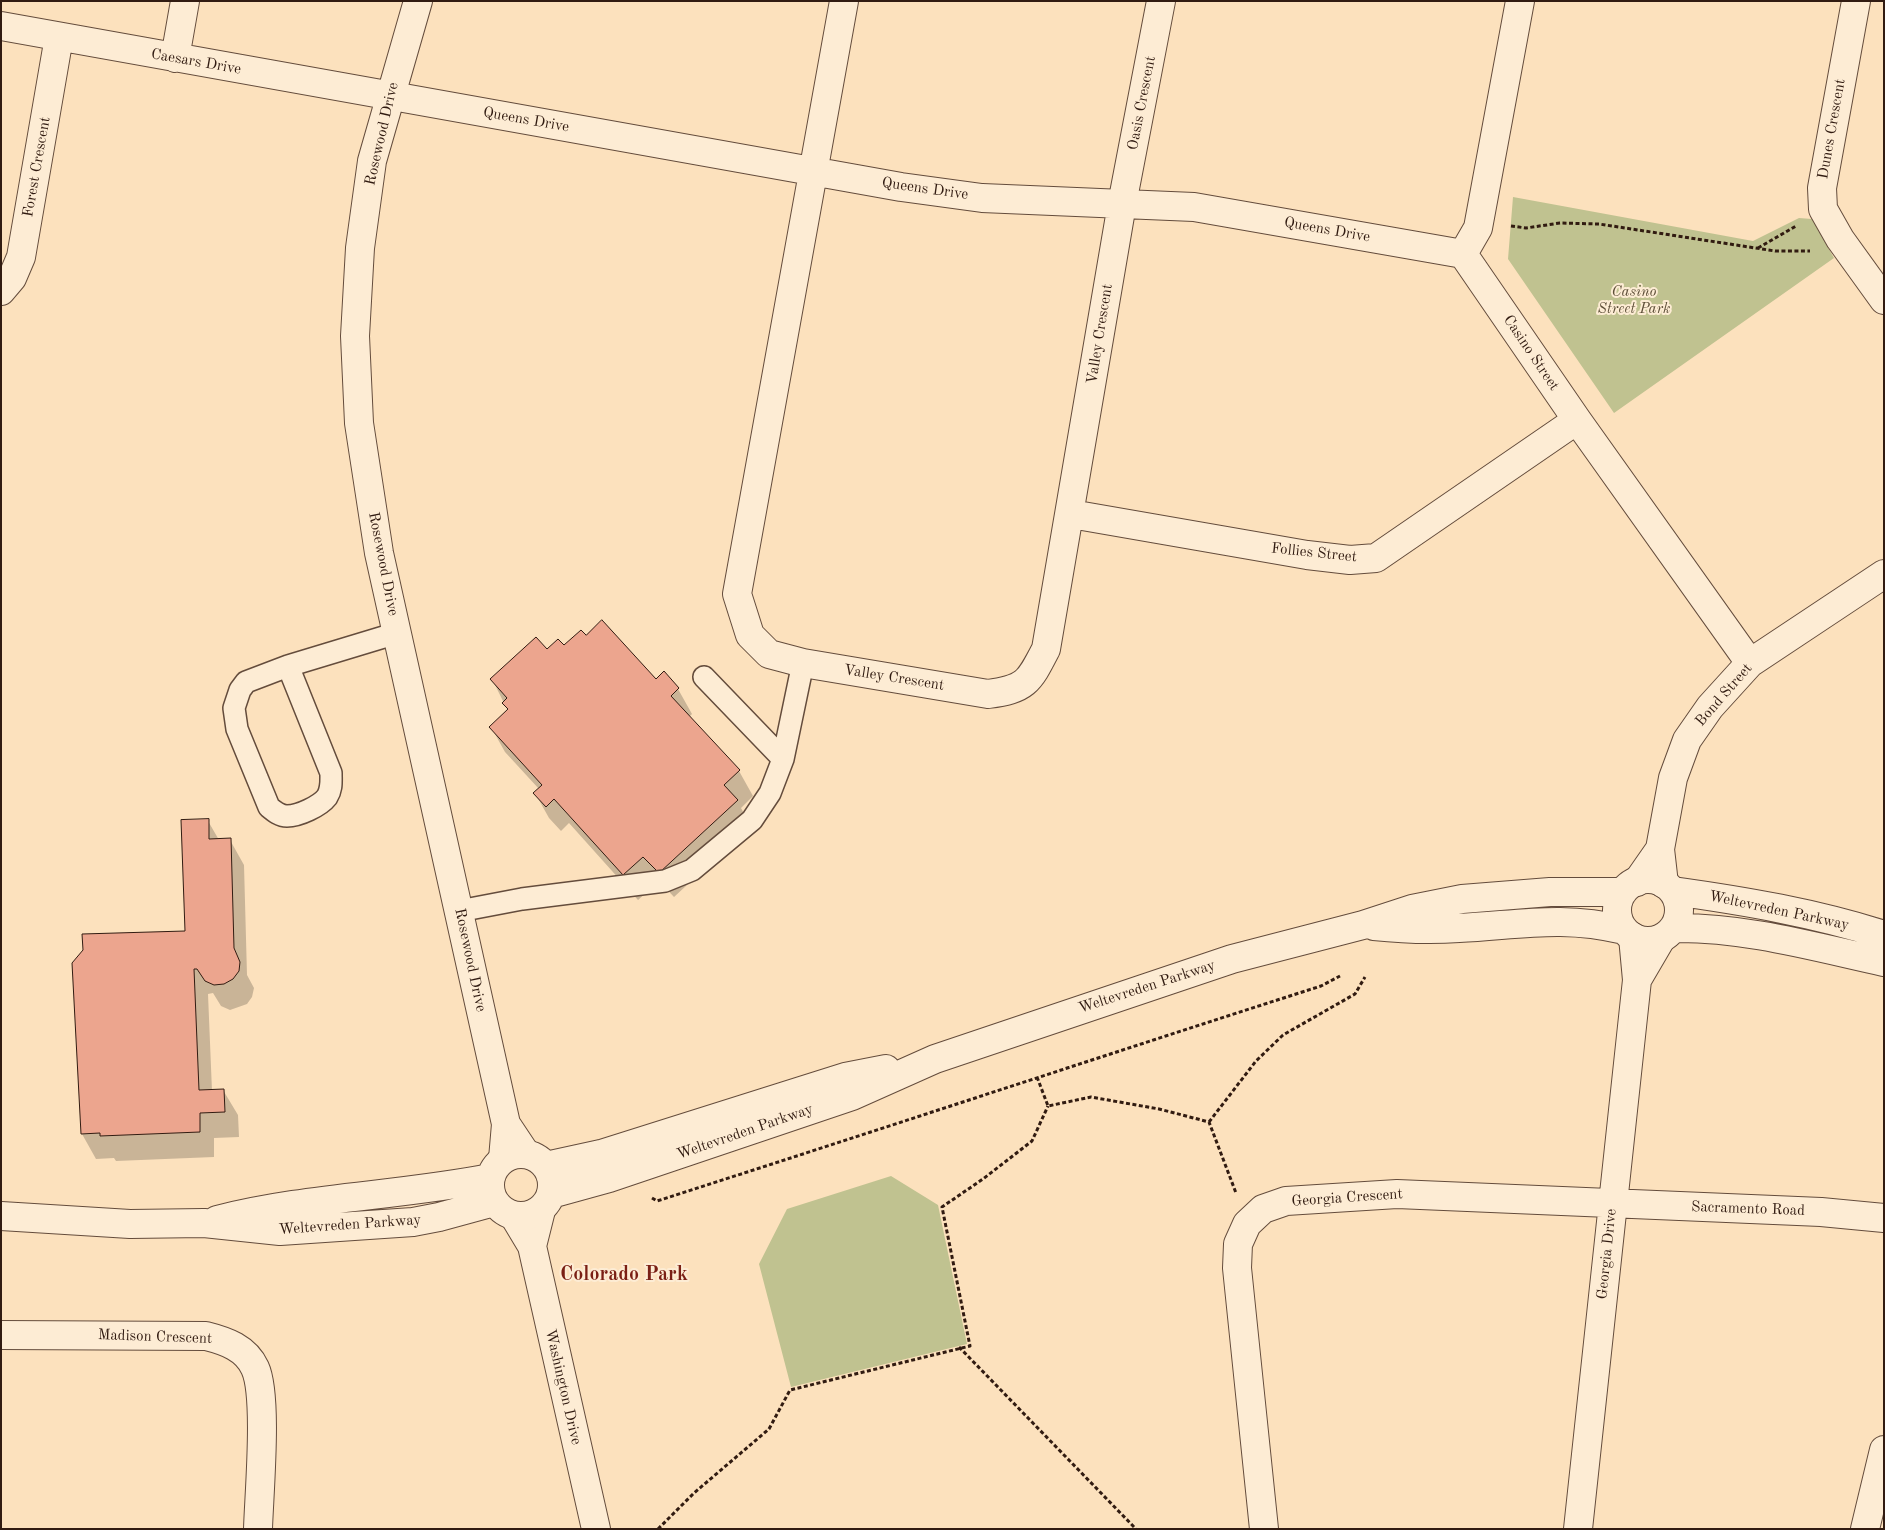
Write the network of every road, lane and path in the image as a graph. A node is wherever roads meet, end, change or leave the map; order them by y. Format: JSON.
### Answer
{"nodes":[{"id":1,"x":185,"y":1,"type":"edge"},
{"id":2,"x":418,"y":1,"type":"edge"},
{"id":3,"x":844,"y":1,"type":"edge"},
{"id":4,"x":1161,"y":1,"type":"edge"},
{"id":5,"x":1520,"y":1,"type":"edge"},
{"id":6,"x":1856,"y":1,"type":"edge"},
{"id":7,"x":1,"y":26,"type":"edge"},
{"id":8,"x":59,"y":37,"type":"junction"},
{"id":9,"x":175,"y":58,"type":"junction"},
{"id":10,"x":390,"y":96,"type":"junction"},
{"id":11,"x":813,"y":172,"type":"junction"},
{"id":12,"x":1122,"y":204,"type":"junction"},
{"id":13,"x":1824,"y":209,"type":"junction"},
{"id":14,"x":1478,"y":228,"type":"junction"},
{"id":15,"x":1840,"y":238,"type":"junction"},
{"id":16,"x":1757,"y":249,"type":"junction"},
{"id":17,"x":1463,"y":254,"type":"junction"},
{"id":18,"x":1,"y":292,"type":"edge"},
{"id":19,"x":1884,"y":300,"type":"edge"},
{"id":20,"x":1577,"y":420,"type":"junction"},
{"id":21,"x":1071,"y":514,"type":"junction"},
{"id":22,"x":1884,"y":574,"type":"edge"},
{"id":23,"x":397,"y":633,"type":"junction"},
{"id":24,"x":803,"y":663,"type":"junction"},
{"id":25,"x":1750,"y":664,"type":"junction"},
{"id":26,"x":288,"y":666,"type":"junction"},
{"id":27,"x":704,"y":676,"type":"dead end"},
{"id":28,"x":783,"y":759,"type":"junction"},
{"id":29,"x":1660,"y":849,"type":"junction"},
{"id":30,"x":1630,"y":887,"type":"junction"},
{"id":31,"x":1669,"y":887,"type":"junction"},
{"id":32,"x":459,"y":911,"type":"junction"},
{"id":33,"x":1363,"y":925,"type":"junction"},
{"id":34,"x":1667,"y":933,"type":"junction"},
{"id":35,"x":1628,"y":934,"type":"junction"},
{"id":36,"x":1884,"y":935,"type":"edge"},
{"id":37,"x":1884,"y":962,"type":"edge"},
{"id":38,"x":1340,"y":976,"type":"dead end"},
{"id":39,"x":1365,"y":977,"type":"dead end"},
{"id":40,"x":1637,"y":980,"type":"junction"},
{"id":41,"x":935,"y":1059,"type":"junction"},
{"id":42,"x":1037,"y":1077,"type":"junction"},
{"id":43,"x":1048,"y":1106,"type":"junction"},
{"id":44,"x":1210,"y":1122,"type":"junction"},
{"id":45,"x":512,"y":1179,"type":"junction"},
{"id":46,"x":644,"y":1194,"type":"dead end"},
{"id":47,"x":546,"y":1202,"type":"junction"},
{"id":48,"x":1612,"y":1203,"type":"junction"},
{"id":49,"x":1,"y":1216,"type":"edge"},
{"id":50,"x":1884,"y":1218,"type":"edge"},
{"id":51,"x":1247,"y":1224,"type":"junction"},
{"id":52,"x":532,"y":1246,"type":"junction"},
{"id":53,"x":1,"y":1335,"type":"edge"},
{"id":54,"x":959,"y":1347,"type":"junction"},
{"id":55,"x":1884,"y":1450,"type":"edge"},
{"id":56,"x":258,"y":1529,"type":"edge"},
{"id":57,"x":596,"y":1529,"type":"edge"},
{"id":58,"x":658,"y":1529,"type":"edge"},
{"id":59,"x":1136,"y":1529,"type":"edge"},
{"id":60,"x":1264,"y":1529,"type":"edge"},
{"id":61,"x":1578,"y":1529,"type":"edge"},
{"id":62,"x":1865,"y":1529,"type":"edge"}],
"edges":[{"from":1,"to":9,"type":"street"},
{"from":2,"to":10,"type":"street","name":"Rosewood Drive"},
{"from":3,"to":11,"type":"street"},
{"from":4,"to":12,"type":"street","name":"Oasis Crescent"},
{"from":5,"to":14,"type":"street"},
{"from":6,"to":13,"type":"street","name":"Dunes Crescent"},
{"from":7,"to":8,"type":"street","name":"Caesars Drive"},
{"from":8,"to":9,"type":"street","name":"Caesars Drive"},
{"from":8,"to":18,"type":"street","name":"Forest Crescent"},
{"from":9,"to":10,"type":"street","name":"Caesars Drive"},
{"from":10,"to":11,"type":"street","name":"Queens Drive"},
{"from":10,"to":23,"type":"street","name":"Rosewood Drive"},
{"from":11,"to":12,"type":"street","name":"Queens Drive"},
{"from":11,"to":24,"type":"street","name":"Valley Crescent"},
{"from":12,"to":17,"type":"street","name":"Queens Drive"},
{"from":12,"to":21,"type":"street","name":"Valley Crescent"},
{"from":13,"to":15,"type":"street","name":"Dunes Crescent"},
{"from":13,"to":16,"type":"path"},
{"from":14,"to":16,"type":"path"},
{"from":14,"to":17,"type":"street"},
{"from":15,"to":16,"type":"path"},
{"from":15,"to":19,"type":"street","name":"Dunes Crescent"},
{"from":17,"to":20,"type":"street","name":"Casino Street"},
{"from":20,"to":21,"type":"street","name":"Follies Street"},
{"from":20,"to":25,"type":"street","name":"Casino Street"},
{"from":21,"to":24,"type":"street","name":"Valley Crescent"},
{"from":22,"to":25,"type":"street","name":"Bond Street"},
{"from":23,"to":26,"type":"lane"},
{"from":23,"to":32,"type":"street","name":"Rosewood Drive"},
{"from":24,"to":28,"type":"lane"},
{"from":25,"to":29,"type":"street","name":"Bond Street"},
{"from":26,"to":26,"type":"lane"},
{"from":27,"to":28,"type":"lane"},
{"from":28,"to":32,"type":"lane"},
{"from":29,"to":30,"type":"street","name":"Bond Street"},
{"from":29,"to":31,"type":"street","name":"Bond Street"},
{"from":30,"to":31,"type":"street"},
{"from":30,"to":33,"type":"street","name":"Weltevreden Parkway"},
{"from":30,"to":35,"type":"street"},
{"from":31,"to":34,"type":"street"},
{"from":31,"to":36,"type":"street","name":"Weltevreden Parkway"},
{"from":32,"to":45,"type":"street","name":"Rosewood Drive"},
{"from":33,"to":35,"type":"street","name":"Weltevreden Parkway"},
{"from":33,"to":41,"type":"street","name":"Weltevreden Parkway"},
{"from":34,"to":35,"type":"street"},
{"from":34,"to":37,"type":"street","name":"Weltevreden Parkway"},
{"from":34,"to":40,"type":"street","name":"Georgia Drive"},
{"from":35,"to":40,"type":"street","name":"Georgia Drive"},
{"from":38,"to":42,"type":"path"},
{"from":39,"to":44,"type":"path"},
{"from":40,"to":48,"type":"street","name":"Georgia Drive"},
{"from":41,"to":45,"type":"street","name":"Weltevreden Parkway"},
{"from":41,"to":47,"type":"street","name":"Weltevreden Parkway"},
{"from":42,"to":43,"type":"path"},
{"from":42,"to":46,"type":"path"},
{"from":43,"to":44,"type":"path"},
{"from":43,"to":54,"type":"path"},
{"from":44,"to":51,"type":"path"},
{"from":45,"to":47,"type":"street","name":"Weltevreden Parkway"},
{"from":45,"to":47,"type":"street","name":"Rosewood Drive"},
{"from":45,"to":49,"type":"street","name":"Weltevreden Parkway"},
{"from":45,"to":52,"type":"street","name":"Washington Drive"},
{"from":47,"to":52,"type":"street","name":"Washington Drive"},
{"from":48,"to":50,"type":"street","name":"Sacramento Road"},
{"from":48,"to":51,"type":"street","name":"Georgia Crescent"},
{"from":48,"to":61,"type":"street","name":"Georgia Drive"},
{"from":51,"to":60,"type":"street","name":"Georgia Crescent"},
{"from":52,"to":57,"type":"street","name":"Washington Drive"},
{"from":53,"to":56,"type":"street","name":"Madison Crescent"},
{"from":54,"to":58,"type":"path"},
{"from":54,"to":59,"type":"path"},
{"from":55,"to":62,"type":"street"}]}
